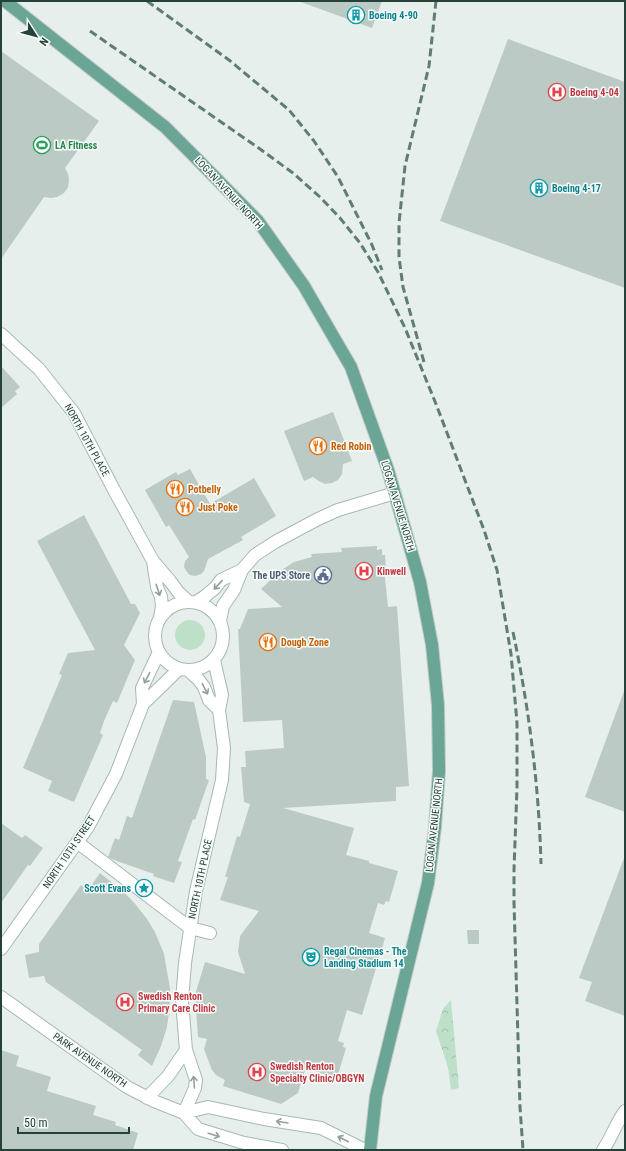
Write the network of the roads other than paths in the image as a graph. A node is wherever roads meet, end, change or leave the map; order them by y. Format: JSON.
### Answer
{"nodes":[{"id":1,"x":5,"y":1,"type":"edge"},
{"id":2,"x":1,"y":334,"type":"edge"},
{"id":3,"x":395,"y":493,"type":"junction"},
{"id":4,"x":153,"y":561,"type":"junction"},
{"id":5,"x":242,"y":570,"type":"junction"},
{"id":6,"x":192,"y":602,"type":"junction"},
{"id":7,"x":160,"y":618,"type":"junction"},
{"id":8,"x":220,"y":621,"type":"junction"},
{"id":9,"x":159,"y":652,"type":"junction"},
{"id":10,"x":214,"y":660,"type":"junction"},
{"id":11,"x":184,"y":670,"type":"junction"},
{"id":12,"x":143,"y":704,"type":"junction"},
{"id":13,"x":219,"y":710,"type":"junction"},
{"id":14,"x":77,"y":842,"type":"junction"},
{"id":15,"x":190,"y":928,"type":"junction"},
{"id":16,"x":210,"y":934,"type":"dead end"},
{"id":17,"x":1,"y":949,"type":"edge"},
{"id":18,"x":1,"y":997,"type":"edge"},
{"id":19,"x":186,"y":1050,"type":"junction"},
{"id":20,"x":147,"y":1098,"type":"junction"},
{"id":21,"x":625,"y":1110,"type":"edge"},
{"id":22,"x":184,"y":1113,"type":"junction"},
{"id":23,"x":282,"y":1150,"type":"edge"},
{"id":24,"x":365,"y":1150,"type":"edge"},
{"id":25,"x":370,"y":1150,"type":"edge"},
{"id":26,"x":603,"y":1150,"type":"edge"}],
"edges":[{"from":1,"to":3,"type":"main road","name":"LOGAN AVENUE NORTH"},
{"from":2,"to":4,"type":"street","name":"NORTH 10TH PLACE"},
{"from":3,"to":5,"type":"street"},
{"from":3,"to":25,"type":"main road","name":"LOGAN AVENUE NORTH"},
{"from":4,"to":6,"type":"street","name":"NORTH 10TH PLACE"},
{"from":4,"to":7,"type":"street","name":"NORTH 10TH PLACE","one_way":true},
{"from":5,"to":6,"type":"street","one_way":true},
{"from":5,"to":8,"type":"street"},
{"from":6,"to":7,"type":"street"},
{"from":6,"to":8,"type":"street"},
{"from":7,"to":9,"type":"street"},
{"from":8,"to":10,"type":"street"},
{"from":9,"to":11,"type":"street"},
{"from":9,"to":12,"type":"street","name":"NORTH 10TH STREET","one_way":true},
{"from":10,"to":11,"type":"street"},
{"from":10,"to":13,"type":"street","name":"NORTH 10TH PLACE"},
{"from":11,"to":12,"type":"street","name":"NORTH 10TH STREET"},
{"from":11,"to":13,"type":"street","one_way":true},
{"from":12,"to":14,"type":"street","name":"NORTH 10TH STREET"},
{"from":13,"to":15,"type":"street","name":"NORTH 10TH PLACE"},
{"from":14,"to":15,"type":"street"},
{"from":14,"to":17,"type":"street","name":"NORTH 10TH STREET"},
{"from":15,"to":16,"type":"street"},
{"from":15,"to":19,"type":"street","name":"NORTH 10TH PLACE"},
{"from":18,"to":20,"type":"street","name":"PARK AVENUE NORTH"},
{"from":19,"to":20,"type":"street"},
{"from":22,"to":19,"type":"street","name":"NORTH 10TH PLACE","one_way":true},
{"from":20,"to":22,"type":"street","name":"PARK AVENUE NORTH"},
{"from":21,"to":26,"type":"street"},
{"from":22,"to":23,"type":"street","name":"PARK AVENUE NORTH","one_way":true},
{"from":24,"to":22,"type":"street","one_way":true}]}
